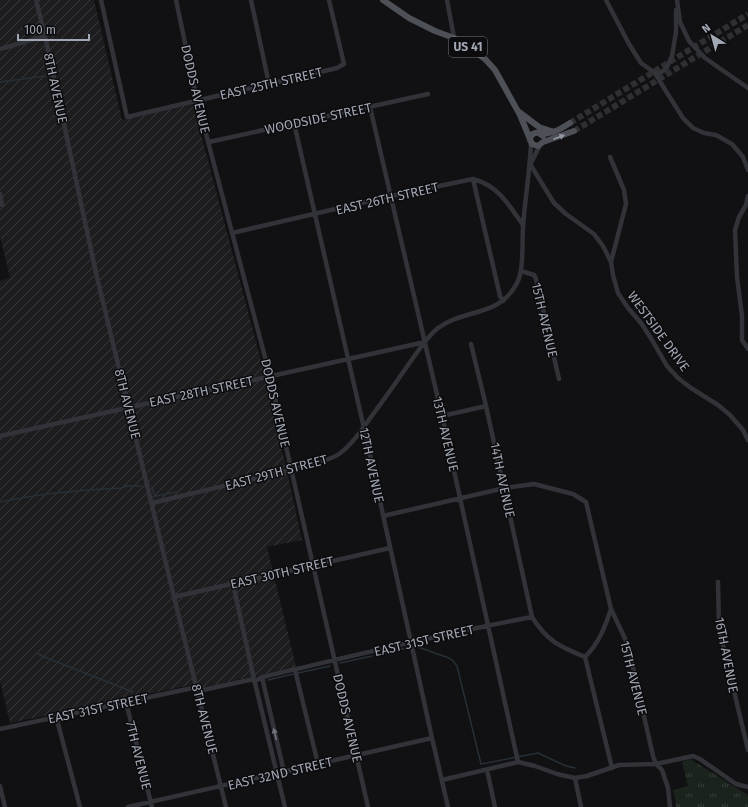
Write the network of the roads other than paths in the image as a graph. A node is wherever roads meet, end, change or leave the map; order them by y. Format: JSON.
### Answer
{"nodes":[{"id":1,"x":36,"y":0,"type":"edge"},
{"id":2,"x":101,"y":0,"type":"edge"},
{"id":3,"x":176,"y":0,"type":"edge"},
{"id":4,"x":251,"y":0,"type":"edge"},
{"id":5,"x":329,"y":0,"type":"edge"},
{"id":6,"x":383,"y":0,"type":"edge"},
{"id":7,"x":447,"y":0,"type":"edge"},
{"id":8,"x":606,"y":0,"type":"edge"},
{"id":9,"x":677,"y":1,"type":"edge"},
{"id":10,"x":45,"y":36,"type":"junction"},
{"id":11,"x":454,"y":38,"type":"junction"},
{"id":12,"x":0,"y":49,"type":"edge"},
{"id":13,"x":656,"y":75,"type":"junction"},
{"id":14,"x":269,"y":84,"type":"junction"},
{"id":15,"x":748,"y":88,"type":"edge"},
{"id":16,"x":428,"y":94,"type":"dead end"},
{"id":17,"x":197,"y":100,"type":"junction"},
{"id":18,"x":370,"y":107,"type":"junction"},
{"id":19,"x":519,"y":113,"type":"junction"},
{"id":20,"x":294,"y":123,"type":"junction"},
{"id":21,"x":570,"y":123,"type":"tunnel mouth"},
{"id":22,"x":574,"y":131,"type":"tunnel mouth"},
{"id":23,"x":553,"y":132,"type":"junction"},
{"id":24,"x":539,"y":133,"type":"junction"},
{"id":25,"x":530,"y":141,"type":"junction"},
{"id":26,"x":209,"y":142,"type":"junction"},
{"id":27,"x":542,"y":144,"type":"junction"},
{"id":28,"x":610,"y":157,"type":"dead end"},
{"id":29,"x":530,"y":164,"type":"junction"},
{"id":30,"x":748,"y":170,"type":"edge"},
{"id":31,"x":473,"y":179,"type":"junction"},
{"id":32,"x":0,"y":194,"type":"edge"},
{"id":33,"x":391,"y":196,"type":"junction"},
{"id":34,"x":748,"y":196,"type":"edge"},
{"id":35,"x":2,"y":205,"type":"dead end"},
{"id":36,"x":314,"y":214,"type":"junction"},
{"id":37,"x":523,"y":225,"type":"junction"},
{"id":38,"x":232,"y":233,"type":"junction"},
{"id":39,"x":611,"y":262,"type":"junction"},
{"id":40,"x":521,"y":271,"type":"junction"},
{"id":41,"x":503,"y":301,"type":"junction"},
{"id":42,"x":425,"y":342,"type":"junction"},
{"id":43,"x":471,"y":344,"type":"dead end"},
{"id":44,"x":748,"y":349,"type":"edge"},
{"id":45,"x":347,"y":359,"type":"junction"},
{"id":46,"x":270,"y":376,"type":"junction"},
{"id":47,"x":559,"y":379,"type":"dead end"},
{"id":48,"x":486,"y":406,"type":"junction"},
{"id":49,"x":128,"y":407,"type":"junction"},
{"id":50,"x":442,"y":416,"type":"junction"},
{"id":51,"x":364,"y":428,"type":"junction"},
{"id":52,"x":0,"y":436,"type":"edge"},
{"id":53,"x":748,"y":440,"type":"edge"},
{"id":54,"x":291,"y":470,"type":"junction"},
{"id":55,"x":505,"y":488,"type":"junction"},
{"id":56,"x":460,"y":499,"type":"junction"},
{"id":57,"x":152,"y":503,"type":"junction"},
{"id":58,"x":383,"y":516,"type":"junction"},
{"id":59,"x":390,"y":548,"type":"junction"},
{"id":60,"x":313,"y":565,"type":"junction"},
{"id":61,"x":718,"y":582,"type":"dead end"},
{"id":62,"x":233,"y":584,"type":"junction"},
{"id":63,"x":174,"y":597,"type":"junction"},
{"id":64,"x":611,"y":609,"type":"junction"},
{"id":65,"x":532,"y":617,"type":"junction"},
{"id":66,"x":488,"y":625,"type":"junction"},
{"id":67,"x":412,"y":643,"type":"junction"},
{"id":68,"x":585,"y":656,"type":"junction"},
{"id":69,"x":334,"y":660,"type":"junction"},
{"id":70,"x":295,"y":670,"type":"junction"},
{"id":71,"x":262,"y":677,"type":"junction"},
{"id":72,"x":254,"y":679,"type":"junction"},
{"id":73,"x":197,"y":689,"type":"junction"},
{"id":74,"x":126,"y":702,"type":"junction"},
{"id":75,"x":56,"y":716,"type":"junction"},
{"id":76,"x":0,"y":729,"type":"edge"},
{"id":77,"x":432,"y":738,"type":"junction"},
{"id":78,"x":748,"y":750,"type":"edge"},
{"id":79,"x":356,"y":756,"type":"junction"},
{"id":80,"x":518,"y":762,"type":"junction"},
{"id":81,"x":318,"y":764,"type":"junction"},
{"id":82,"x":656,"y":764,"type":"junction"},
{"id":83,"x":612,"y":768,"type":"junction"},
{"id":84,"x":487,"y":770,"type":"junction"},
{"id":85,"x":284,"y":772,"type":"junction"},
{"id":86,"x":277,"y":773,"type":"junction"},
{"id":87,"x":575,"y":778,"type":"junction"},
{"id":88,"x":442,"y":780,"type":"junction"},
{"id":89,"x":0,"y":786,"type":"edge"},
{"id":90,"x":221,"y":786,"type":"junction"},
{"id":91,"x":748,"y":787,"type":"edge"},
{"id":92,"x":152,"y":805,"type":"edge"},
{"id":93,"x":5,"y":807,"type":"edge"},
{"id":94,"x":80,"y":807,"type":"edge"},
{"id":95,"x":128,"y":807,"type":"edge"},
{"id":96,"x":226,"y":807,"type":"edge"},
{"id":97,"x":285,"y":807,"type":"edge"},
{"id":98,"x":368,"y":807,"type":"edge"},
{"id":99,"x":448,"y":807,"type":"edge"},
{"id":100,"x":496,"y":807,"type":"edge"},
{"id":101,"x":582,"y":807,"type":"edge"},
{"id":102,"x":670,"y":807,"type":"edge"}],
"edges":[{"from":1,"to":10,"type":"street","name":"8TH AVENUE"},
{"from":2,"to":17,"type":"street","name":"EAST 25TH STREET"},
{"from":3,"to":17,"type":"street","name":"DODDS AVENUE"},
{"from":4,"to":14,"type":"street"},
{"from":5,"to":14,"type":"street","name":"EAST 25TH STREET"},
{"from":6,"to":11,"type":"main road","number":"US 41"},
{"from":7,"to":11,"type":"street"},
{"from":8,"to":13,"type":"street"},
{"from":9,"to":13,"type":"street"},
{"from":9,"to":15,"type":"street"},
{"from":10,"to":12,"type":"street"},
{"from":10,"to":49,"type":"street","name":"8TH AVENUE"},
{"from":11,"to":19,"type":"main road","number":"US 41"},
{"from":13,"to":30,"type":"street"},
{"from":14,"to":17,"type":"street","name":"EAST 25TH STREET"},
{"from":16,"to":18,"type":"street","name":"WOODSIDE STREET"},
{"from":17,"to":26,"type":"street","name":"DODDS AVENUE"},
{"from":18,"to":20,"type":"street","name":"WOODSIDE STREET"},
{"from":18,"to":33,"type":"street","name":"13TH AVENUE"},
{"from":19,"to":23,"type":"main road"},
{"from":19,"to":24,"type":"main road","number":"US 41"},
{"from":19,"to":25,"type":"main road","number":"US 41"},
{"from":20,"to":26,"type":"street","name":"WOODSIDE STREET"},
{"from":20,"to":36,"type":"street","name":"12TH AVENUE"},
{"from":21,"to":23,"type":"main road"},
{"from":27,"to":22,"type":"main road","one_way":true},
{"from":23,"to":24,"type":"main road"},
{"from":24,"to":25,"type":"main road"},
{"from":24,"to":27,"type":"main road"},
{"from":25,"to":27,"type":"main road"},
{"from":25,"to":29,"type":"street","name":"EAST 29TH STREET"},
{"from":26,"to":38,"type":"street","name":"DODDS AVENUE"},
{"from":27,"to":29,"type":"street","name":"EAST 29TH STREET"},
{"from":28,"to":39,"type":"street"},
{"from":29,"to":37,"type":"street","name":"EAST 29TH STREET"},
{"from":29,"to":39,"type":"street","name":"WESTSIDE DRIVE"},
{"from":31,"to":33,"type":"street","name":"EAST 26TH STREET"},
{"from":31,"to":37,"type":"street"},
{"from":31,"to":41,"type":"street"},
{"from":32,"to":35,"type":"street"},
{"from":33,"to":36,"type":"street","name":"EAST 26TH STREET"},
{"from":33,"to":42,"type":"street","name":"13TH AVENUE"},
{"from":34,"to":44,"type":"street"},
{"from":36,"to":38,"type":"street","name":"EAST 26TH STREET"},
{"from":36,"to":45,"type":"street","name":"12TH AVENUE"},
{"from":37,"to":40,"type":"street","name":"EAST 29TH STREET"},
{"from":38,"to":46,"type":"street","name":"DODDS AVENUE"},
{"from":39,"to":53,"type":"street","name":"WESTSIDE DRIVE"},
{"from":40,"to":41,"type":"street","name":"EAST 29TH STREET"},
{"from":40,"to":47,"type":"street","name":"15TH AVENUE"},
{"from":41,"to":42,"type":"street","name":"EAST 29TH STREET"},
{"from":42,"to":45,"type":"street","name":"EAST 28TH STREET"},
{"from":42,"to":50,"type":"street","name":"13TH AVENUE"},
{"from":42,"to":51,"type":"street","name":"EAST 29TH STREET"},
{"from":43,"to":48,"type":"street","name":"14TH AVENUE"},
{"from":45,"to":46,"type":"street","name":"EAST 28TH STREET"},
{"from":45,"to":51,"type":"street","name":"12TH AVENUE"},
{"from":46,"to":49,"type":"street","name":"EAST 28TH STREET"},
{"from":46,"to":54,"type":"street","name":"DODDS AVENUE"},
{"from":48,"to":50,"type":"street"},
{"from":48,"to":55,"type":"street","name":"14TH AVENUE"},
{"from":49,"to":52,"type":"street","name":"EAST 28TH STREET"},
{"from":49,"to":57,"type":"street","name":"8TH AVENUE"},
{"from":50,"to":56,"type":"street","name":"13TH AVENUE"},
{"from":51,"to":54,"type":"street","name":"EAST 29TH STREET"},
{"from":51,"to":58,"type":"street","name":"12TH AVENUE"},
{"from":54,"to":57,"type":"street","name":"EAST 29TH STREET"},
{"from":54,"to":60,"type":"street","name":"DODDS AVENUE"},
{"from":55,"to":56,"type":"street"},
{"from":55,"to":64,"type":"street","name":"15TH AVENUE"},
{"from":55,"to":65,"type":"street","name":"14TH AVENUE"},
{"from":56,"to":58,"type":"street"},
{"from":56,"to":66,"type":"street","name":"13TH AVENUE"},
{"from":57,"to":63,"type":"street","name":"8TH AVENUE"},
{"from":58,"to":59,"type":"street","name":"12TH AVENUE"},
{"from":59,"to":60,"type":"street","name":"EAST 30TH STREET"},
{"from":59,"to":67,"type":"street","name":"12TH AVENUE"},
{"from":60,"to":62,"type":"street","name":"EAST 30TH STREET"},
{"from":60,"to":69,"type":"street","name":"DODDS AVENUE"},
{"from":61,"to":78,"type":"street","name":"16TH AVENUE"},
{"from":62,"to":63,"type":"street","name":"EAST 30TH STREET"},
{"from":62,"to":72,"type":"street"},
{"from":63,"to":73,"type":"street","name":"8TH AVENUE"},
{"from":64,"to":68,"type":"street"},
{"from":64,"to":82,"type":"street","name":"15TH AVENUE"},
{"from":65,"to":66,"type":"street","name":"EAST 31ST STREET"},
{"from":65,"to":68,"type":"street"},
{"from":66,"to":67,"type":"street","name":"EAST 31ST STREET"},
{"from":66,"to":80,"type":"street","name":"13TH AVENUE"},
{"from":67,"to":69,"type":"street","name":"EAST 31ST STREET"},
{"from":67,"to":77,"type":"street","name":"12TH AVENUE"},
{"from":68,"to":83,"type":"street"},
{"from":69,"to":70,"type":"street","name":"EAST 31ST STREET"},
{"from":69,"to":79,"type":"street","name":"DODDS AVENUE"},
{"from":70,"to":71,"type":"street","name":"EAST 31ST STREET"},
{"from":70,"to":81,"type":"street"},
{"from":71,"to":72,"type":"street","name":"EAST 31ST STREET"},
{"from":85,"to":71,"type":"street","one_way":true},
{"from":72,"to":73,"type":"street","name":"EAST 31ST STREET"},
{"from":72,"to":86,"type":"street"},
{"from":73,"to":74,"type":"street","name":"EAST 31ST STREET"},
{"from":73,"to":90,"type":"street","name":"8TH AVENUE"},
{"from":74,"to":75,"type":"street","name":"EAST 31ST STREET"},
{"from":74,"to":92,"type":"street","name":"7TH AVENUE"},
{"from":75,"to":76,"type":"street","name":"EAST 31ST STREET"},
{"from":75,"to":94,"type":"street"},
{"from":77,"to":79,"type":"street","name":"EAST 32ND STREET"},
{"from":77,"to":88,"type":"street","name":"12TH AVENUE"},
{"from":79,"to":81,"type":"street","name":"EAST 32ND STREET"},
{"from":79,"to":98,"type":"street","name":"DODDS AVENUE"},
{"from":80,"to":84,"type":"street"},
{"from":80,"to":87,"type":"street"},
{"from":81,"to":85,"type":"street","name":"EAST 32ND STREET"},
{"from":82,"to":83,"type":"street"},
{"from":82,"to":91,"type":"street"},
{"from":82,"to":102,"type":"street","name":"15TH AVENUE"},
{"from":83,"to":87,"type":"street"},
{"from":84,"to":88,"type":"street"},
{"from":84,"to":100,"type":"street"},
{"from":85,"to":86,"type":"street","name":"EAST 32ND STREET"},
{"from":86,"to":90,"type":"street","name":"EAST 32ND STREET"},
{"from":86,"to":97,"type":"street"},
{"from":87,"to":101,"type":"street"},
{"from":88,"to":99,"type":"street","name":"12TH AVENUE"},
{"from":89,"to":93,"type":"street"},
{"from":90,"to":92,"type":"street","name":"EAST 32ND STREET"},
{"from":90,"to":96,"type":"street","name":"8TH AVENUE"},
{"from":92,"to":95,"type":"street","name":"EAST 32ND STREET"}]}
